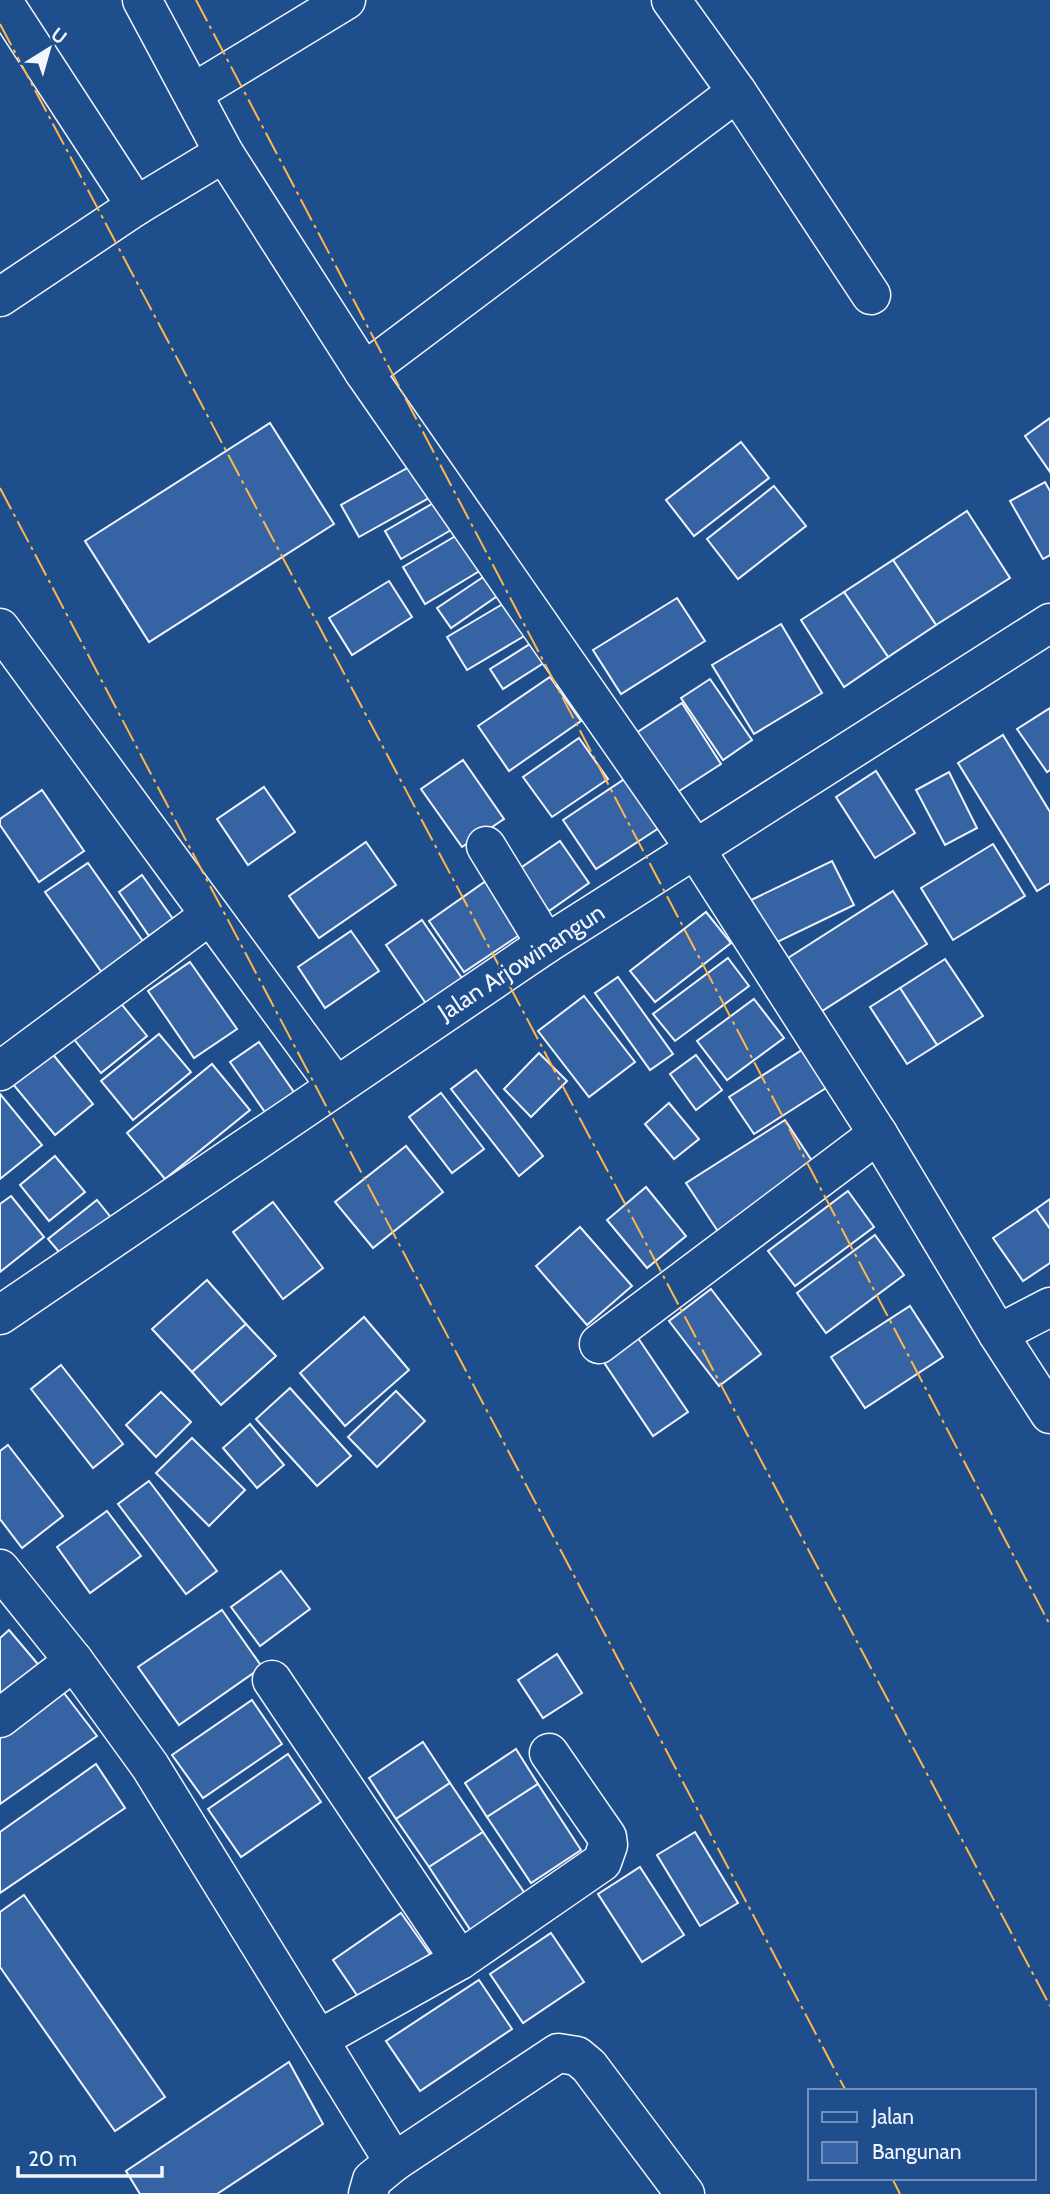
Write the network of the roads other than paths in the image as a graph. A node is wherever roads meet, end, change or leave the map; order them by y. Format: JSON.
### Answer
{"nodes":[{"id":1,"x":2,"y":0,"type":"edge"},
{"id":2,"x":142,"y":0,"type":"edge"},
{"id":3,"x":346,"y":0,"type":"edge"},
{"id":4,"x":671,"y":0,"type":"edge"},
{"id":5,"x":737,"y":92,"type":"junction"},
{"id":6,"x":193,"y":93,"type":"junction"},
{"id":7,"x":223,"y":153,"type":"junction"},
{"id":8,"x":136,"y":206,"type":"junction"},
{"id":9,"x":871,"y":295,"type":"dead end"},
{"id":10,"x":0,"y":297,"type":"edge"},
{"id":11,"x":364,"y":372,"type":"junction"},
{"id":12,"x":1050,"y":622,"type":"edge"},
{"id":13,"x":0,"y":628,"type":"edge"},
{"id":14,"x":486,"y":846,"type":"dead end"},
{"id":15,"x":696,"y":850,"type":"junction"},
{"id":16,"x":209,"y":915,"type":"junction"},
{"id":17,"x":546,"y":944,"type":"junction"},
{"id":18,"x":0,"y":1071,"type":"edge"},
{"id":19,"x":335,"y":1085,"type":"junction"},
{"id":20,"x":878,"y":1133,"type":"junction"},
{"id":21,"x":1050,"y":1307,"type":"edge"},
{"id":22,"x":0,"y":1315,"type":"edge"},
{"id":23,"x":998,"y":1334,"type":"junction"},
{"id":24,"x":599,"y":1344,"type":"dead end"},
{"id":25,"x":1050,"y":1414,"type":"edge"},
{"id":26,"x":0,"y":1569,"type":"edge"},
{"id":27,"x":74,"y":1661,"type":"junction"},
{"id":28,"x":272,"y":1680,"type":"dead end"},
{"id":29,"x":0,"y":1718,"type":"edge"},
{"id":30,"x":549,"y":1753,"type":"dead end"},
{"id":31,"x":460,"y":1960,"type":"junction"},
{"id":32,"x":319,"y":2039,"type":"junction"},
{"id":33,"x":394,"y":2162,"type":"junction"},
{"id":34,"x":368,"y":2194,"type":"edge"},
{"id":35,"x":685,"y":2194,"type":"edge"}],
"edges":[{"from":1,"to":8,"type":"street"},
{"from":2,"to":6,"type":"street"},
{"from":3,"to":6,"type":"street"},
{"from":4,"to":5,"type":"street"},
{"from":5,"to":9,"type":"street"},
{"from":5,"to":11,"type":"street"},
{"from":6,"to":7,"type":"street"},
{"from":7,"to":8,"type":"street"},
{"from":7,"to":11,"type":"street"},
{"from":8,"to":10,"type":"street"},
{"from":11,"to":15,"type":"street"},
{"from":12,"to":15,"type":"street","name":"Jalan Arjowinangun"},
{"from":13,"to":16,"type":"street"},
{"from":14,"to":17,"type":"street"},
{"from":15,"to":17,"type":"street","name":"Jalan Arjowinangun"},
{"from":15,"to":20,"type":"street"},
{"from":16,"to":18,"type":"street"},
{"from":16,"to":19,"type":"street"},
{"from":17,"to":19,"type":"street","name":"Jalan Arjowinangun"},
{"from":19,"to":22,"type":"street","name":"Jalan Arjowinangun"},
{"from":20,"to":23,"type":"street"},
{"from":20,"to":24,"type":"street"},
{"from":21,"to":23,"type":"street"},
{"from":23,"to":25,"type":"street"},
{"from":26,"to":27,"type":"street"},
{"from":27,"to":29,"type":"street"},
{"from":27,"to":32,"type":"street"},
{"from":28,"to":31,"type":"street"},
{"from":30,"to":31,"type":"street"},
{"from":31,"to":32,"type":"street"},
{"from":32,"to":33,"type":"street"},
{"from":33,"to":34,"type":"street"},
{"from":33,"to":35,"type":"street"}]}
